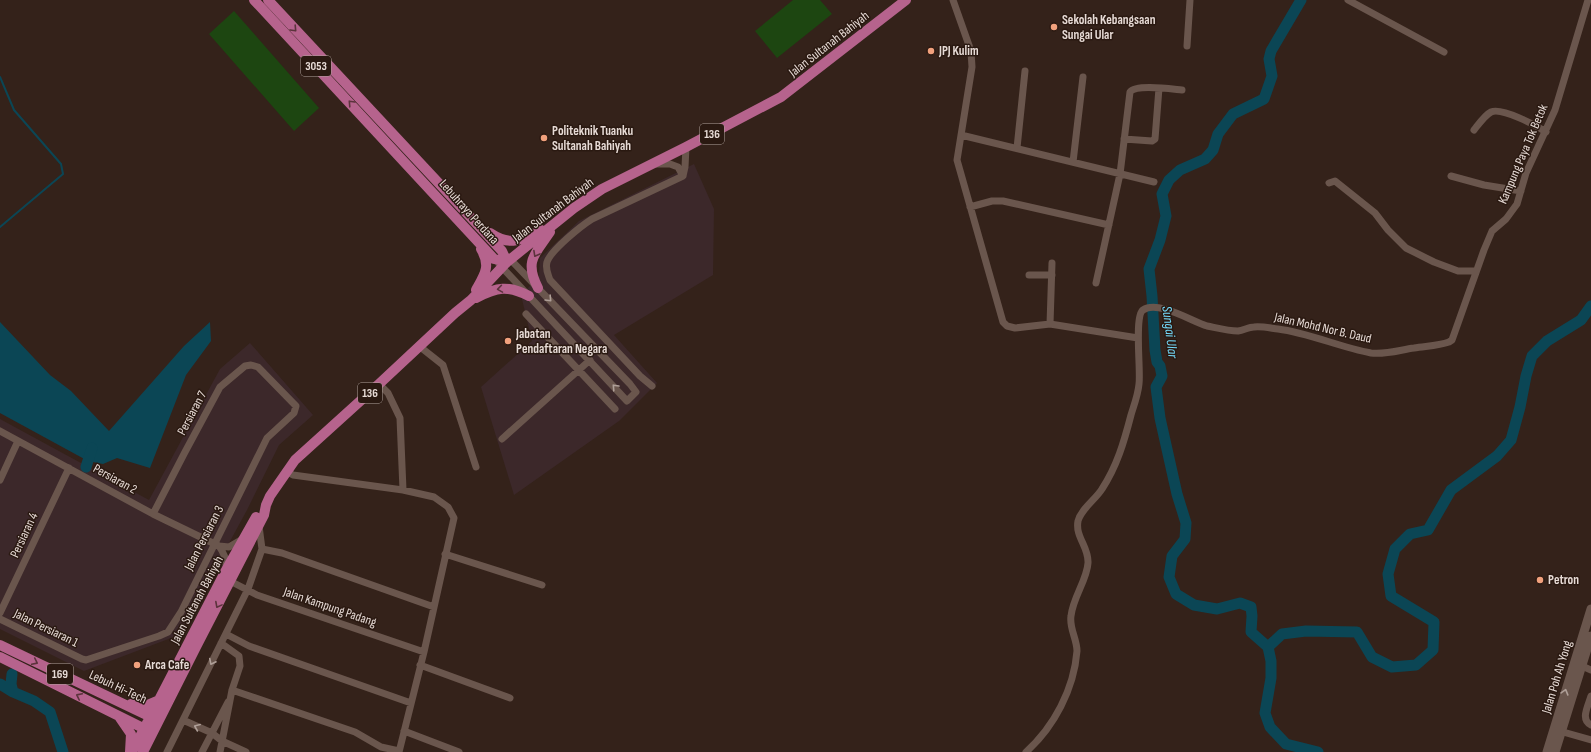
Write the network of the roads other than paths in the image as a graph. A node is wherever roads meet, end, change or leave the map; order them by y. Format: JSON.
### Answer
{"nodes":[{"id":1,"x":254,"y":0,"type":"edge"},
{"id":2,"x":268,"y":0,"type":"edge"},
{"id":3,"x":906,"y":0,"type":"edge"},
{"id":4,"x":953,"y":0,"type":"edge"},
{"id":5,"x":1190,"y":0,"type":"edge"},
{"id":6,"x":1348,"y":0,"type":"edge"},
{"id":7,"x":1588,"y":0,"type":"edge"},
{"id":8,"x":1187,"y":46,"type":"dead end"},
{"id":9,"x":1444,"y":52,"type":"dead end"},
{"id":10,"x":1025,"y":71,"type":"dead end"},
{"id":11,"x":1083,"y":77,"type":"dead end"},
{"id":12,"x":1159,"y":88,"type":"junction"},
{"id":13,"x":1182,"y":90,"type":"dead end"},
{"id":14,"x":1474,"y":130,"type":"dead end"},
{"id":15,"x":378,"y":131,"type":"junction"},
{"id":16,"x":1546,"y":132,"type":"junction"},
{"id":17,"x":962,"y":135,"type":"junction"},
{"id":18,"x":1124,"y":139,"type":"junction"},
{"id":19,"x":686,"y":147,"type":"junction"},
{"id":20,"x":1018,"y":148,"type":"junction"},
{"id":21,"x":409,"y":150,"type":"junction"},
{"id":22,"x":1073,"y":162,"type":"junction"},
{"id":23,"x":653,"y":164,"type":"junction"},
{"id":24,"x":1120,"y":174,"type":"junction"},
{"id":25,"x":683,"y":176,"type":"junction"},
{"id":26,"x":1451,"y":176,"type":"dead end"},
{"id":27,"x":1154,"y":182,"type":"dead end"},
{"id":28,"x":1329,"y":183,"type":"dead end"},
{"id":29,"x":1521,"y":190,"type":"junction"},
{"id":30,"x":970,"y":208,"type":"junction"},
{"id":31,"x":456,"y":216,"type":"junction"},
{"id":32,"x":470,"y":224,"type":"junction"},
{"id":33,"x":555,"y":224,"type":"junction"},
{"id":34,"x":1109,"y":225,"type":"junction"},
{"id":35,"x":507,"y":263,"type":"junction"},
{"id":36,"x":1052,"y":263,"type":"dead end"},
{"id":37,"x":1476,"y":272,"type":"junction"},
{"id":38,"x":1029,"y":275,"type":"dead end"},
{"id":39,"x":1052,"y":275,"type":"junction"},
{"id":40,"x":1096,"y":283,"type":"dead end"},
{"id":41,"x":538,"y":288,"type":"junction"},
{"id":42,"x":529,"y":296,"type":"junction"},
{"id":43,"x":471,"y":300,"type":"junction"},
{"id":44,"x":526,"y":314,"type":"dead end"},
{"id":45,"x":1050,"y":324,"type":"junction"},
{"id":46,"x":1138,"y":338,"type":"junction"},
{"id":47,"x":1438,"y":344,"type":"joint"},
{"id":48,"x":419,"y":346,"type":"junction"},
{"id":49,"x":590,"y":360,"type":"junction"},
{"id":50,"x":579,"y":370,"type":"junction"},
{"id":51,"x":640,"y":376,"type":"junction"},
{"id":52,"x":276,"y":384,"type":"joint"},
{"id":53,"x":380,"y":384,"type":"junction"},
{"id":54,"x":630,"y":384,"type":"junction"},
{"id":55,"x":652,"y":386,"type":"dead end"},
{"id":56,"x":615,"y":409,"type":"dead end"},
{"id":57,"x":0,"y":431,"type":"edge"},
{"id":58,"x":502,"y":439,"type":"dead end"},
{"id":59,"x":18,"y":441,"type":"junction"},
{"id":60,"x":476,"y":467,"type":"dead end"},
{"id":61,"x":69,"y":468,"type":"junction"},
{"id":62,"x":286,"y":471,"type":"junction"},
{"id":63,"x":0,"y":480,"type":"edge"},
{"id":64,"x":403,"y":490,"type":"junction"},
{"id":65,"x":266,"y":505,"type":"junction"},
{"id":66,"x":153,"y":514,"type":"junction"},
{"id":67,"x":259,"y":525,"type":"junction"},
{"id":68,"x":244,"y":539,"type":"junction"},
{"id":69,"x":217,"y":546,"type":"junction"},
{"id":70,"x":262,"y":549,"type":"junction"},
{"id":71,"x":445,"y":554,"type":"junction"},
{"id":72,"x":228,"y":577,"type":"junction"},
{"id":73,"x":542,"y":586,"type":"dead end"},
{"id":74,"x":248,"y":589,"type":"junction"},
{"id":75,"x":434,"y":607,"type":"junction"},
{"id":76,"x":1591,"y":609,"type":"edge"},
{"id":77,"x":0,"y":613,"type":"edge"},
{"id":78,"x":0,"y":619,"type":"edge"},
{"id":79,"x":226,"y":634,"type":"junction"},
{"id":80,"x":1591,"y":636,"type":"edge"},
{"id":81,"x":221,"y":643,"type":"junction"},
{"id":82,"x":0,"y":645,"type":"edge"},
{"id":83,"x":424,"y":652,"type":"junction"},
{"id":84,"x":0,"y":657,"type":"edge"},
{"id":85,"x":82,"y":659,"type":"joint"},
{"id":86,"x":420,"y":665,"type":"junction"},
{"id":87,"x":1582,"y":666,"type":"junction"},
{"id":88,"x":1591,"y":670,"type":"edge"},
{"id":89,"x":232,"y":692,"type":"junction"},
{"id":90,"x":1591,"y":696,"type":"edge"},
{"id":91,"x":510,"y":698,"type":"dead end"},
{"id":92,"x":159,"y":700,"type":"junction"},
{"id":93,"x":120,"y":702,"type":"junction"},
{"id":94,"x":411,"y":702,"type":"junction"},
{"id":95,"x":114,"y":713,"type":"junction"},
{"id":96,"x":155,"y":719,"type":"junction"},
{"id":97,"x":182,"y":720,"type":"junction"},
{"id":98,"x":1591,"y":725,"type":"edge"},
{"id":99,"x":1558,"y":730,"type":"junction"},
{"id":100,"x":149,"y":731,"type":"junction"},
{"id":101,"x":404,"y":731,"type":"junction"},
{"id":102,"x":212,"y":733,"type":"junction"},
{"id":103,"x":1591,"y":740,"type":"edge"},
{"id":104,"x":222,"y":741,"type":"junction"},
{"id":105,"x":131,"y":752,"type":"edge"},
{"id":106,"x":143,"y":752,"type":"edge"},
{"id":107,"x":167,"y":752,"type":"edge"},
{"id":108,"x":202,"y":752,"type":"edge"},
{"id":109,"x":220,"y":752,"type":"edge"},
{"id":110,"x":246,"y":752,"type":"edge"},
{"id":111,"x":399,"y":752,"type":"edge"},
{"id":112,"x":459,"y":752,"type":"edge"},
{"id":113,"x":1026,"y":752,"type":"edge"},
{"id":114,"x":1547,"y":752,"type":"edge"},
{"id":115,"x":1555,"y":752,"type":"edge"}],
"edges":[{"from":15,"to":1,"type":"main road","name":"Lebuhraya Perdana","number":"3053","one_way":true},
{"from":2,"to":21,"type":"main road","name":"Lebuhraya Perdana","number":"3053","one_way":true},
{"from":3,"to":19,"type":"main road","name":"Jalan Sultanah Bahiyah","number":"136"},
{"from":4,"to":17,"type":"street"},
{"from":5,"to":8,"type":"street"},
{"from":6,"to":9,"type":"street"},
{"from":7,"to":16,"type":"street","name":"Kampung Paya Tok Betok"},
{"from":10,"to":20,"type":"street"},
{"from":11,"to":22,"type":"street"},
{"from":12,"to":13,"type":"street"},
{"from":12,"to":18,"type":"street"},
{"from":12,"to":18,"type":"street"},
{"from":14,"to":16,"type":"street"},
{"from":15,"to":21,"type":"main road"},
{"from":15,"to":31,"type":"main road","name":"Lebuhraya Perdana","number":"3053"},
{"from":16,"to":29,"type":"street","name":"Kampung Paya Tok Betok"},
{"from":17,"to":20,"type":"street"},
{"from":17,"to":30,"type":"street"},
{"from":18,"to":24,"type":"street"},
{"from":19,"to":23,"type":"main road","name":"Jalan Sultanah Bahiyah","number":"136"},
{"from":19,"to":25,"type":"street"},
{"from":20,"to":22,"type":"street"},
{"from":21,"to":31,"type":"main road"},
{"from":21,"to":32,"type":"main road","name":"Lebuhraya Perdana","number":"3053"},
{"from":22,"to":24,"type":"street"},
{"from":23,"to":25,"type":"street"},
{"from":23,"to":33,"type":"main road","name":"Jalan Sultanah Bahiyah","number":"136"},
{"from":24,"to":27,"type":"street"},
{"from":24,"to":34,"type":"street"},
{"from":25,"to":51,"type":"street"},
{"from":26,"to":29,"type":"street"},
{"from":28,"to":37,"type":"street"},
{"from":29,"to":37,"type":"street","name":"Kampung Paya Tok Betok"},
{"from":30,"to":34,"type":"street"},
{"from":30,"to":45,"type":"street"},
{"from":31,"to":32,"type":"main road","name":"Lebuhraya Perdana","number":"3053"},
{"from":32,"to":33,"type":"main road"},
{"from":32,"to":35,"type":"main road","name":"Lebuhraya Perdana","number":"3053"},
{"from":32,"to":35,"type":"main road","name":"Lebuhraya Perdana","number":"3053"},
{"from":32,"to":43,"type":"main road"},
{"from":33,"to":35,"type":"main road","name":"Jalan Sultanah Bahiyah","number":"136"},
{"from":33,"to":41,"type":"main road","one_way":true},
{"from":34,"to":40,"type":"street"},
{"from":35,"to":41,"type":"street"},
{"from":35,"to":42,"type":"street"},
{"from":35,"to":43,"type":"main road","name":"Jalan Sultanah Bahiyah","number":"136"},
{"from":36,"to":39,"type":"street"},
{"from":37,"to":47,"type":"street","name":"Kampung Paya Tok Betok"},
{"from":38,"to":39,"type":"street"},
{"from":39,"to":45,"type":"street"},
{"from":41,"to":54,"type":"street","one_way":true},
{"from":42,"to":43,"type":"main road","one_way":true},
{"from":42,"to":49,"type":"street"},
{"from":43,"to":48,"type":"main road","name":"Jalan Sultanah Bahiyah","number":"136"},
{"from":44,"to":50,"type":"street"},
{"from":45,"to":46,"type":"street"},
{"from":46,"to":47,"type":"street","name":"Jalan Mohd Nor B. Daud"},
{"from":46,"to":113,"type":"street"},
{"from":48,"to":53,"type":"main road","name":"Jalan Sultanah Bahiyah","number":"136"},
{"from":48,"to":60,"type":"street"},
{"from":49,"to":50,"type":"street"},
{"from":54,"to":49,"type":"street","one_way":true},
{"from":50,"to":56,"type":"street"},
{"from":50,"to":58,"type":"street"},
{"from":51,"to":54,"type":"street"},
{"from":51,"to":55,"type":"street"},
{"from":52,"to":66,"type":"street","name":"Persiaran 7"},
{"from":52,"to":69,"type":"street","name":"Jalan Persiaran 3"},
{"from":53,"to":62,"type":"main road","name":"Jalan Sultanah Bahiyah","number":"136"},
{"from":53,"to":64,"type":"street"},
{"from":57,"to":59,"type":"street","name":"Persiaran 2"},
{"from":59,"to":61,"type":"street","name":"Persiaran 2"},
{"from":59,"to":63,"type":"street"},
{"from":61,"to":66,"type":"street","name":"Persiaran 2"},
{"from":61,"to":77,"type":"street","name":"Persiaran 4"},
{"from":62,"to":64,"type":"street"},
{"from":62,"to":65,"type":"main road","name":"Jalan Sultanah Bahiyah","number":"136"},
{"from":64,"to":71,"type":"street"},
{"from":65,"to":67,"type":"main road","name":"Jalan Sultanah Bahiyah","number":"136"},
{"from":65,"to":68,"type":"main road","name":"Jalan Sultanah Bahiyah","number":"136"},
{"from":66,"to":69,"type":"street","name":"Persiaran 2"},
{"from":67,"to":70,"type":"street"},
{"from":67,"to":72,"type":"main road","name":"Jalan Sultanah Bahiyah","number":"136"},
{"from":68,"to":69,"type":"street"},
{"from":68,"to":72,"type":"main road","name":"Jalan Sultanah Bahiyah","number":"136"},
{"from":69,"to":72,"type":"street"},
{"from":69,"to":85,"type":"street","name":"Jalan Persiaran 3"},
{"from":70,"to":74,"type":"street"},
{"from":70,"to":75,"type":"street"},
{"from":71,"to":73,"type":"street"},
{"from":71,"to":75,"type":"street"},
{"from":72,"to":74,"type":"street","name":"Jalan Kampung Padang"},
{"from":72,"to":92,"type":"main road","name":"Jalan Sultanah Bahiyah","number":"136"},
{"from":72,"to":96,"type":"main road","name":"Jalan Sultanah Bahiyah","number":"136","one_way":true},
{"from":74,"to":79,"type":"street"},
{"from":74,"to":83,"type":"street","name":"Jalan Kampung Padang"},
{"from":75,"to":83,"type":"street"},
{"from":99,"to":76,"type":"main road","name":"Jalan Poh Ah Yong","one_way":true},
{"from":78,"to":85,"type":"street","name":"Jalan Persiaran 1"},
{"from":79,"to":81,"type":"street"},
{"from":79,"to":94,"type":"street"},
{"from":80,"to":87,"type":"main road","name":"Jalan Poh Ah Yong"},
{"from":81,"to":89,"type":"street"},
{"from":81,"to":97,"type":"street","one_way":true},
{"from":82,"to":93,"type":"main road","name":"Lebuh Hi-Tech","number":"169","one_way":true},
{"from":83,"to":86,"type":"street"},
{"from":95,"to":84,"type":"main road","name":"Lebuh Hi-Tech","number":"169","one_way":true},
{"from":86,"to":91,"type":"street"},
{"from":86,"to":94,"type":"street"},
{"from":87,"to":88,"type":"street"},
{"from":87,"to":99,"type":"main road","name":"Jalan Poh Ah Yong"},
{"from":89,"to":102,"type":"street"},
{"from":89,"to":104,"type":"street"},
{"from":89,"to":111,"type":"street"},
{"from":90,"to":98,"type":"street"},
{"from":92,"to":93,"type":"main road"},
{"from":92,"to":96,"type":"main road","name":"Jalan Sultanah Bahiyah","number":"136"},
{"from":93,"to":96,"type":"main road","name":"Lebuh Hi-Tech","number":"169"},
{"from":94,"to":101,"type":"street"},
{"from":95,"to":100,"type":"main road","name":"Lebuh Hi-Tech","number":"169"},
{"from":95,"to":105,"type":"main road"},
{"from":96,"to":100,"type":"main road","name":"Jalan Sultanah Bahiyah","number":"136"},
{"from":102,"to":97,"type":"street","one_way":true},
{"from":97,"to":107,"type":"street"},
{"from":99,"to":103,"type":"street"},
{"from":99,"to":114,"type":"main road","name":"Jalan Poh Ah Yong"},
{"from":99,"to":115,"type":"main road","name":"Jalan Poh Ah Yong"},
{"from":100,"to":105,"type":"main road","name":"Jalan Sultanah Bahiyah","number":"136"},
{"from":100,"to":106,"type":"main road","name":"Jalan Sultanah Bahiyah","number":"136"},
{"from":101,"to":111,"type":"street"},
{"from":101,"to":112,"type":"street"},
{"from":102,"to":104,"type":"street"},
{"from":102,"to":108,"type":"street"},
{"from":104,"to":109,"type":"street"},
{"from":104,"to":110,"type":"street"}]}
